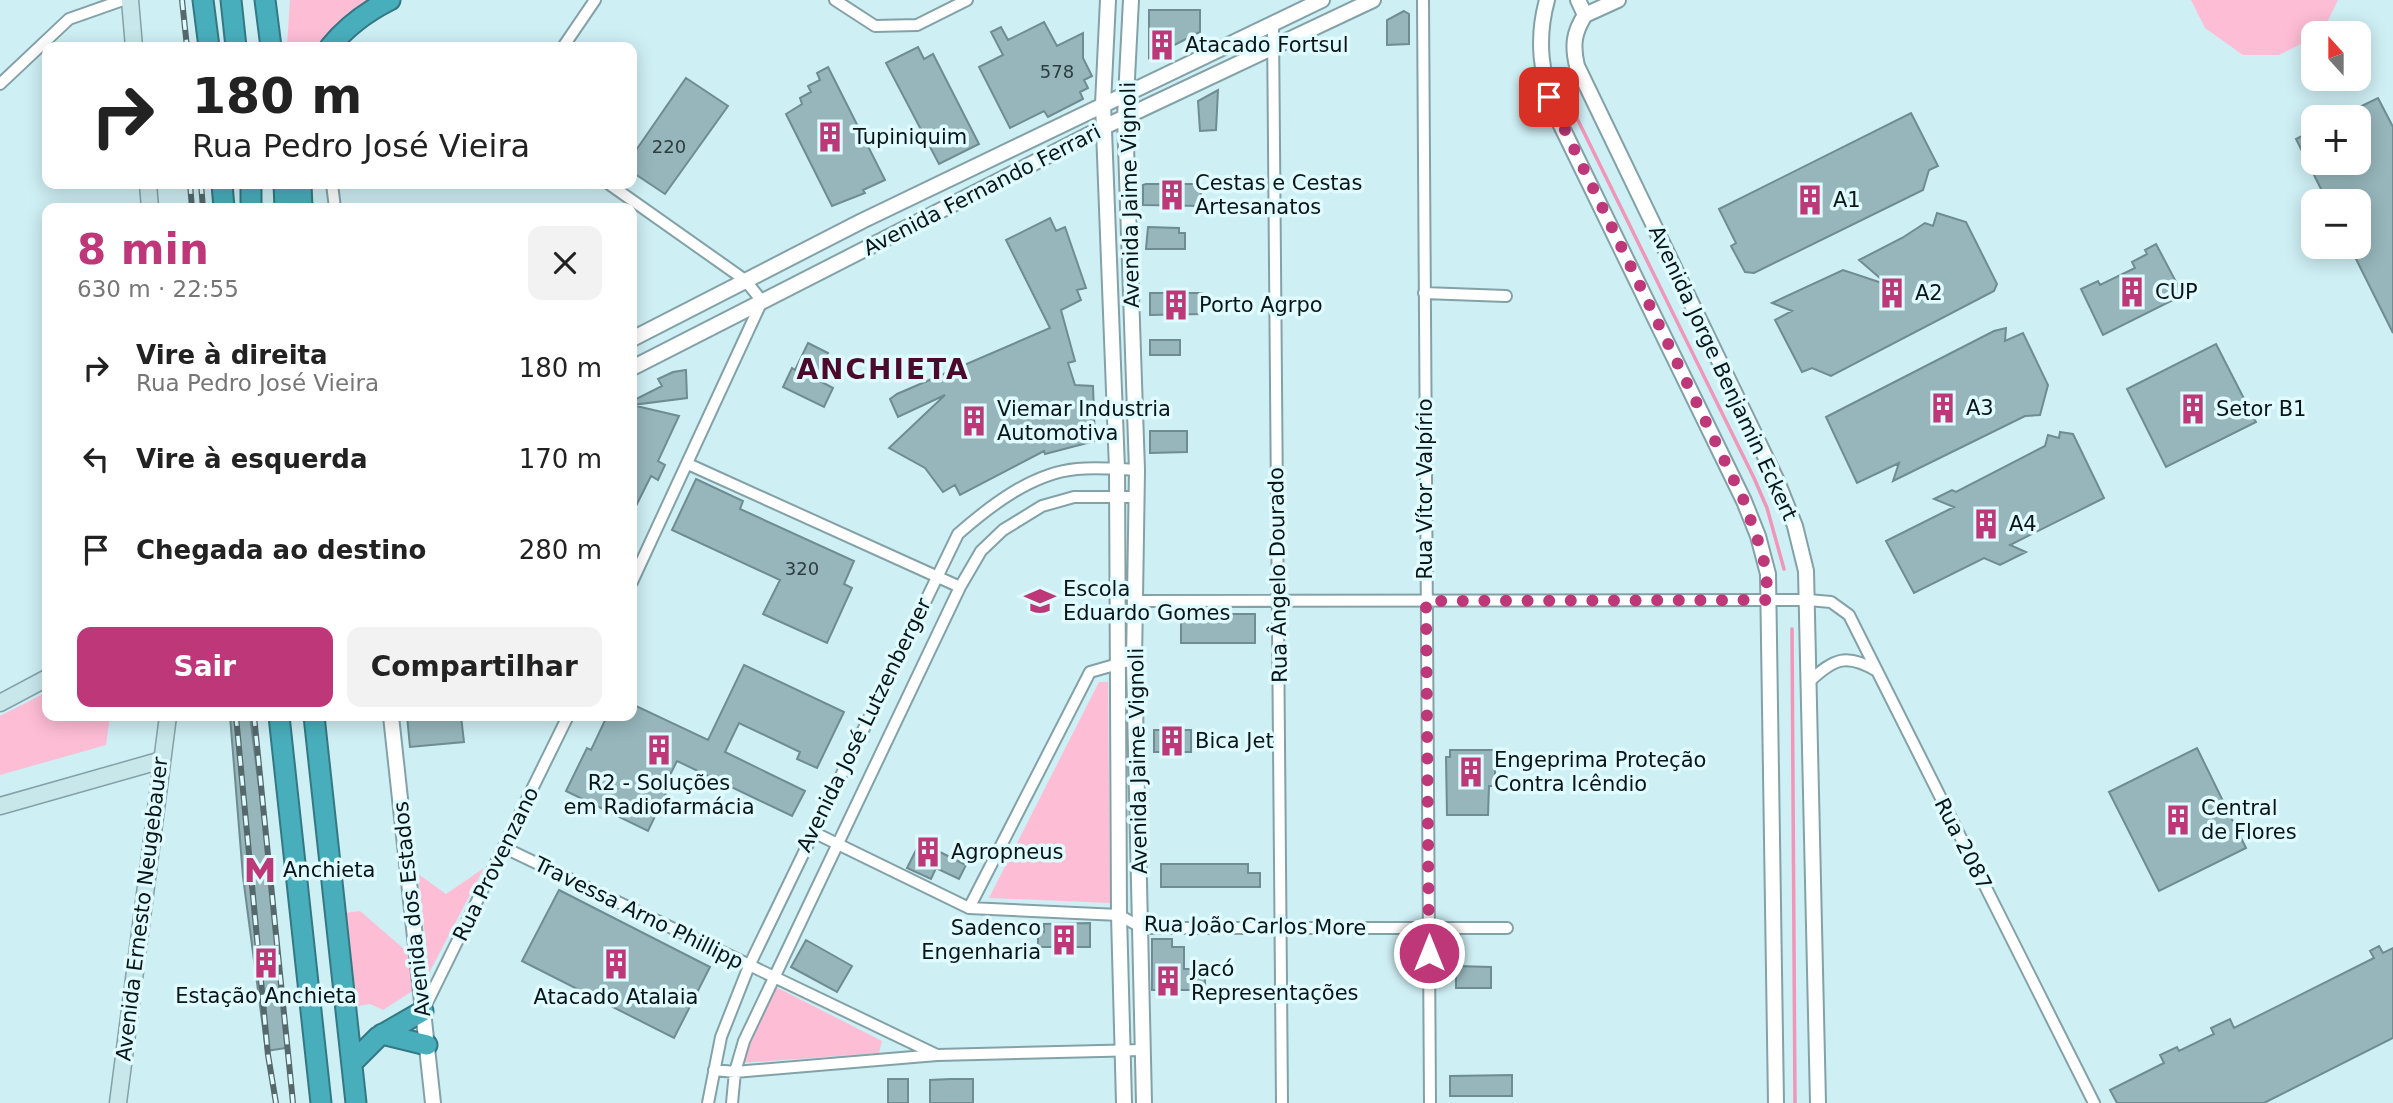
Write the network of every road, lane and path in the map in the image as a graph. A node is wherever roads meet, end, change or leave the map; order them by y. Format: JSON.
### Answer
{"nodes":[{"id":1,"x":123,"y":0,"type":"edge"},
{"id":2,"x":130,"y":0,"type":"edge"},
{"id":3,"x":203,"y":0,"type":"edge"},
{"id":4,"x":231,"y":0,"type":"edge"},
{"id":5,"x":265,"y":0,"type":"edge"},
{"id":6,"x":277,"y":0,"type":"edge"},
{"id":7,"x":390,"y":0,"type":"edge"},
{"id":8,"x":595,"y":0,"type":"edge"},
{"id":9,"x":835,"y":0,"type":"edge"},
{"id":10,"x":967,"y":0,"type":"edge"},
{"id":11,"x":1108,"y":0,"type":"edge"},
{"id":12,"x":1131,"y":0,"type":"edge"},
{"id":13,"x":1322,"y":0,"type":"edge"},
{"id":14,"x":1373,"y":0,"type":"edge"},
{"id":15,"x":1423,"y":0,"type":"edge"},
{"id":16,"x":1547,"y":0,"type":"edge"},
{"id":17,"x":1578,"y":0,"type":"edge"},
{"id":18,"x":1618,"y":0,"type":"edge"},
{"id":19,"x":1585,"y":15,"type":"junction"},
{"id":20,"x":1273,"y":24,"type":"junction"},
{"id":21,"x":45,"y":42,"type":"edge"},
{"id":22,"x":134,"y":42,"type":"edge"},
{"id":23,"x":207,"y":42,"type":"edge"},
{"id":24,"x":235,"y":42,"type":"edge"},
{"id":25,"x":271,"y":42,"type":"edge"},
{"id":26,"x":273,"y":42,"type":"edge"},
{"id":27,"x":334,"y":42,"type":"edge"},
{"id":28,"x":566,"y":42,"type":"edge"},
{"id":29,"x":42,"y":44,"type":"edge"},
{"id":30,"x":1231,"y":44,"type":"junction"},
{"id":31,"x":1274,"y":47,"type":"junction"},
{"id":32,"x":0,"y":84,"type":"edge"},
{"id":33,"x":1126,"y":94,"type":"junction"},
{"id":34,"x":1103,"y":104,"type":"junction"},
{"id":35,"x":1125,"y":117,"type":"junction"},
{"id":36,"x":1104,"y":127,"type":"junction"},
{"id":37,"x":616,"y":189,"type":"edge"},
{"id":38,"x":636,"y":203,"type":"edge"},
{"id":39,"x":637,"y":204,"type":"edge"},
{"id":40,"x":862,"y":222,"type":"junction"},
{"id":41,"x":873,"y":245,"type":"junction"},
{"id":42,"x":745,"y":280,"type":"junction"},
{"id":43,"x":1424,"y":293,"type":"junction"},
{"id":44,"x":1506,"y":296,"type":"dead end"},
{"id":45,"x":762,"y":301,"type":"junction"},
{"id":46,"x":637,"y":336,"type":"edge"},
{"id":47,"x":637,"y":365,"type":"edge"},
{"id":48,"x":688,"y":464,"type":"junction"},
{"id":49,"x":1117,"y":469,"type":"junction"},
{"id":50,"x":1137,"y":470,"type":"junction"},
{"id":51,"x":1137,"y":497,"type":"junction"},
{"id":52,"x":1117,"y":498,"type":"junction"},
{"id":53,"x":637,"y":571,"type":"edge"},
{"id":54,"x":936,"y":575,"type":"junction"},
{"id":55,"x":960,"y":587,"type":"junction"},
{"id":56,"x":1769,"y":600,"type":"junction"},
{"id":57,"x":1813,"y":600,"type":"junction"},
{"id":58,"x":1135,"y":601,"type":"junction"},
{"id":59,"x":1278,"y":601,"type":"junction"},
{"id":60,"x":1426,"y":601,"type":"junction"},
{"id":61,"x":1118,"y":662,"type":"junction"},
{"id":62,"x":1134,"y":662,"type":"junction"},
{"id":63,"x":1877,"y":671,"type":"junction"},
{"id":64,"x":42,"y":681,"type":"edge"},
{"id":65,"x":1809,"y":682,"type":"junction"},
{"id":66,"x":0,"y":703,"type":"edge"},
{"id":67,"x":167,"y":721,"type":"edge"},
{"id":68,"x":280,"y":721,"type":"edge"},
{"id":69,"x":315,"y":721,"type":"edge"},
{"id":70,"x":392,"y":721,"type":"edge"},
{"id":71,"x":566,"y":721,"type":"edge"},
{"id":72,"x":162,"y":760,"type":"junction"},
{"id":73,"x":0,"y":806,"type":"edge"},
{"id":74,"x":813,"y":832,"type":"junction"},
{"id":75,"x":838,"y":843,"type":"junction"},
{"id":76,"x":505,"y":848,"type":"junction"},
{"id":77,"x":969,"y":908,"type":"junction"},
{"id":78,"x":1119,"y":915,"type":"junction"},
{"id":79,"x":1142,"y":928,"type":"junction"},
{"id":80,"x":1507,"y":928,"type":"dead end"},
{"id":81,"x":1429,"y":929,"type":"junction"},
{"id":82,"x":1281,"y":930,"type":"junction"},
{"id":83,"x":749,"y":966,"type":"junction"},
{"id":84,"x":772,"y":979,"type":"junction"},
{"id":85,"x":423,"y":1011,"type":"junction"},
{"id":86,"x":382,"y":1034,"type":"junction"},
{"id":87,"x":427,"y":1045,"type":"junction"},
{"id":88,"x":1124,"y":1049,"type":"junction"},
{"id":89,"x":1143,"y":1050,"type":"junction"},
{"id":90,"x":937,"y":1055,"type":"junction"},
{"id":91,"x":352,"y":1063,"type":"junction"},
{"id":92,"x":714,"y":1070,"type":"junction"},
{"id":93,"x":735,"y":1072,"type":"junction"},
{"id":94,"x":118,"y":1103,"type":"edge"},
{"id":95,"x":321,"y":1103,"type":"edge"},
{"id":96,"x":356,"y":1103,"type":"edge"},
{"id":97,"x":433,"y":1103,"type":"edge"},
{"id":98,"x":708,"y":1103,"type":"edge"},
{"id":99,"x":732,"y":1103,"type":"edge"},
{"id":100,"x":1124,"y":1103,"type":"edge"},
{"id":101,"x":1144,"y":1103,"type":"edge"},
{"id":102,"x":1282,"y":1103,"type":"edge"},
{"id":103,"x":1430,"y":1103,"type":"edge"},
{"id":104,"x":1776,"y":1103,"type":"edge"},
{"id":105,"x":1818,"y":1103,"type":"edge"},
{"id":106,"x":2094,"y":1103,"type":"edge"}],
"edges":[{"from":1,"to":21,"type":"street"},
{"from":2,"to":22,"type":"main road"},
{"from":3,"to":23,"type":"highway"},
{"from":4,"to":24,"type":"highway"},
{"from":5,"to":25,"type":"highway"},
{"from":6,"to":26,"type":"highway"},
{"from":7,"to":27,"type":"highway"},
{"from":8,"to":28,"type":"street"},
{"from":9,"to":10,"type":"street"},
{"from":11,"to":34,"type":"street","name":"Avenida Jaime Vignoli"},
{"from":12,"to":33,"type":"street","name":"Avenida Jaime Vignoli"},
{"from":13,"to":20,"type":"street","name":"Avenida Fernando Ferrari"},
{"from":14,"to":31,"type":"street","name":"Avenida Fernando Ferrari"},
{"from":15,"to":43,"type":"street","name":"Rua Vítor Valpírio"},
{"from":16,"to":56,"type":"street","name":"Avenida Jorge Benjamin Eckert"},
{"from":17,"to":19,"type":"street"},
{"from":18,"to":19,"type":"street"},
{"from":19,"to":57,"type":"street","name":"Avenida Jorge Benjamin Eckert"},
{"from":20,"to":30,"type":"street","name":"Avenida Fernando Ferrari"},
{"from":20,"to":31,"type":"street","name":"Rua Ângelo Dourado"},
{"from":29,"to":32,"type":"street"},
{"from":30,"to":31,"type":"street"},
{"from":30,"to":33,"type":"street","name":"Avenida Fernando Ferrari"},
{"from":31,"to":35,"type":"street","name":"Avenida Fernando Ferrari"},
{"from":31,"to":59,"type":"street","name":"Rua Ângelo Dourado"},
{"from":33,"to":34,"type":"street","name":"Avenida Fernando Ferrari"},
{"from":33,"to":35,"type":"street","name":"Avenida Jaime Vignoli"},
{"from":34,"to":36,"type":"street","name":"Avenida Jaime Vignoli"},
{"from":34,"to":40,"type":"street","name":"Avenida Fernando Ferrari"},
{"from":35,"to":36,"type":"street","name":"Avenida Fernando Ferrari"},
{"from":35,"to":50,"type":"street","name":"Avenida Jaime Vignoli"},
{"from":36,"to":41,"type":"street","name":"Avenida Fernando Ferrari"},
{"from":36,"to":49,"type":"street","name":"Avenida Jaime Vignoli"},
{"from":37,"to":38,"type":"street"},
{"from":39,"to":42,"type":"street"},
{"from":40,"to":41,"type":"street"},
{"from":40,"to":42,"type":"street","name":"Avenida Fernando Ferrari"},
{"from":41,"to":45,"type":"street","name":"Avenida Fernando Ferrari"},
{"from":42,"to":45,"type":"street"},
{"from":42,"to":46,"type":"street","name":"Avenida Fernando Ferrari"},
{"from":43,"to":44,"type":"street"},
{"from":43,"to":60,"type":"street","name":"Rua Vítor Valpírio"},
{"from":45,"to":47,"type":"street","name":"Avenida Fernando Ferrari"},
{"from":45,"to":48,"type":"street"},
{"from":48,"to":53,"type":"street"},
{"from":48,"to":54,"type":"street"},
{"from":49,"to":50,"type":"street","name":"Avenida José Lutzenberger"},
{"from":49,"to":52,"type":"street","name":"Avenida Jaime Vignoli"},
{"from":49,"to":54,"type":"street","name":"Avenida José Lutzenberger"},
{"from":50,"to":51,"type":"street","name":"Avenida Jaime Vignoli"},
{"from":51,"to":52,"type":"street","name":"Avenida José Lutzenberger"},
{"from":51,"to":58,"type":"street","name":"Avenida Jaime Vignoli"},
{"from":52,"to":55,"type":"street","name":"Avenida José Lutzenberger"},
{"from":52,"to":61,"type":"street","name":"Avenida Jaime Vignoli"},
{"from":54,"to":55,"type":"street"},
{"from":54,"to":74,"type":"street","name":"Avenida José Lutzenberger"},
{"from":55,"to":75,"type":"street","name":"Avenida José Lutzenberger"},
{"from":56,"to":57,"type":"street"},
{"from":56,"to":60,"type":"street"},
{"from":56,"to":104,"type":"street","name":"Avenida Jorge Benjamin Eckert"},
{"from":57,"to":63,"type":"street","name":"Rua 2087"},
{"from":57,"to":65,"type":"street","name":"Avenida Jorge Benjamin Eckert"},
{"from":58,"to":59,"type":"street"},
{"from":58,"to":62,"type":"street","name":"Avenida Jaime Vignoli"},
{"from":59,"to":60,"type":"street"},
{"from":59,"to":82,"type":"street","name":"Rua Ângelo Dourado"},
{"from":60,"to":81,"type":"street","name":"Rua Vítor Valpírio"},
{"from":61,"to":62,"type":"street"},
{"from":61,"to":77,"type":"street"},
{"from":61,"to":78,"type":"street","name":"Avenida Jaime Vignoli"},
{"from":62,"to":79,"type":"street","name":"Avenida Jaime Vignoli"},
{"from":63,"to":65,"type":"street"},
{"from":63,"to":106,"type":"street","name":"Rua 2087"},
{"from":64,"to":66,"type":"main road"},
{"from":65,"to":105,"type":"street","name":"Avenida Jorge Benjamin Eckert"},
{"from":67,"to":72,"type":"main road","name":"Avenida Ernesto Neugebauer"},
{"from":68,"to":95,"type":"highway"},
{"from":69,"to":91,"type":"highway"},
{"from":70,"to":85,"type":"street","name":"Avenida dos Estados"},
{"from":71,"to":76,"type":"street","name":"Rua Provenzano"},
{"from":72,"to":73,"type":"main road"},
{"from":72,"to":94,"type":"main road","name":"Avenida Ernesto Neugebauer"},
{"from":74,"to":75,"type":"street","name":"Rua João Carlos More"},
{"from":74,"to":83,"type":"street","name":"Avenida José Lutzenberger"},
{"from":75,"to":77,"type":"street","name":"Rua João Carlos More"},
{"from":75,"to":84,"type":"street","name":"Avenida José Lutzenberger"},
{"from":76,"to":83,"type":"street","name":"Travessa Arno Phillipp"},
{"from":76,"to":85,"type":"street","name":"Rua Provenzano"},
{"from":77,"to":78,"type":"street","name":"Rua João Carlos More"},
{"from":78,"to":79,"type":"street","name":"Rua João Carlos More"},
{"from":78,"to":88,"type":"street","name":"Avenida Jaime Vignoli"},
{"from":79,"to":82,"type":"street","name":"Rua João Carlos More"},
{"from":79,"to":89,"type":"street","name":"Avenida Jaime Vignoli"},
{"from":80,"to":81,"type":"street","name":"Rua João Carlos More"},
{"from":81,"to":82,"type":"street","name":"Rua João Carlos More"},
{"from":81,"to":103,"type":"street","name":"Rua Vítor Valpírio"},
{"from":82,"to":102,"type":"street","name":"Rua Ângelo Dourado"},
{"from":83,"to":84,"type":"street","name":"Travessa Arno Phillipp"},
{"from":83,"to":92,"type":"street","name":"Avenida José Lutzenberger"},
{"from":84,"to":90,"type":"street","name":"Travessa Arno Phillipp"},
{"from":84,"to":93,"type":"street","name":"Avenida José Lutzenberger"},
{"from":85,"to":86,"type":"highway"},
{"from":85,"to":87,"type":"street","name":"Avenida dos Estados"},
{"from":86,"to":87,"type":"highway"},
{"from":86,"to":91,"type":"highway"},
{"from":87,"to":97,"type":"street","name":"Avenida dos Estados"},
{"from":88,"to":89,"type":"street"},
{"from":88,"to":90,"type":"street"},
{"from":88,"to":100,"type":"street","name":"Avenida Jaime Vignoli"},
{"from":89,"to":101,"type":"street","name":"Avenida Jaime Vignoli"},
{"from":90,"to":93,"type":"street"},
{"from":91,"to":96,"type":"highway"},
{"from":92,"to":93,"type":"street"},
{"from":92,"to":98,"type":"street","name":"Avenida José Lutzenberger"},
{"from":93,"to":99,"type":"street","name":"Avenida José Lutzenberger"}]}
